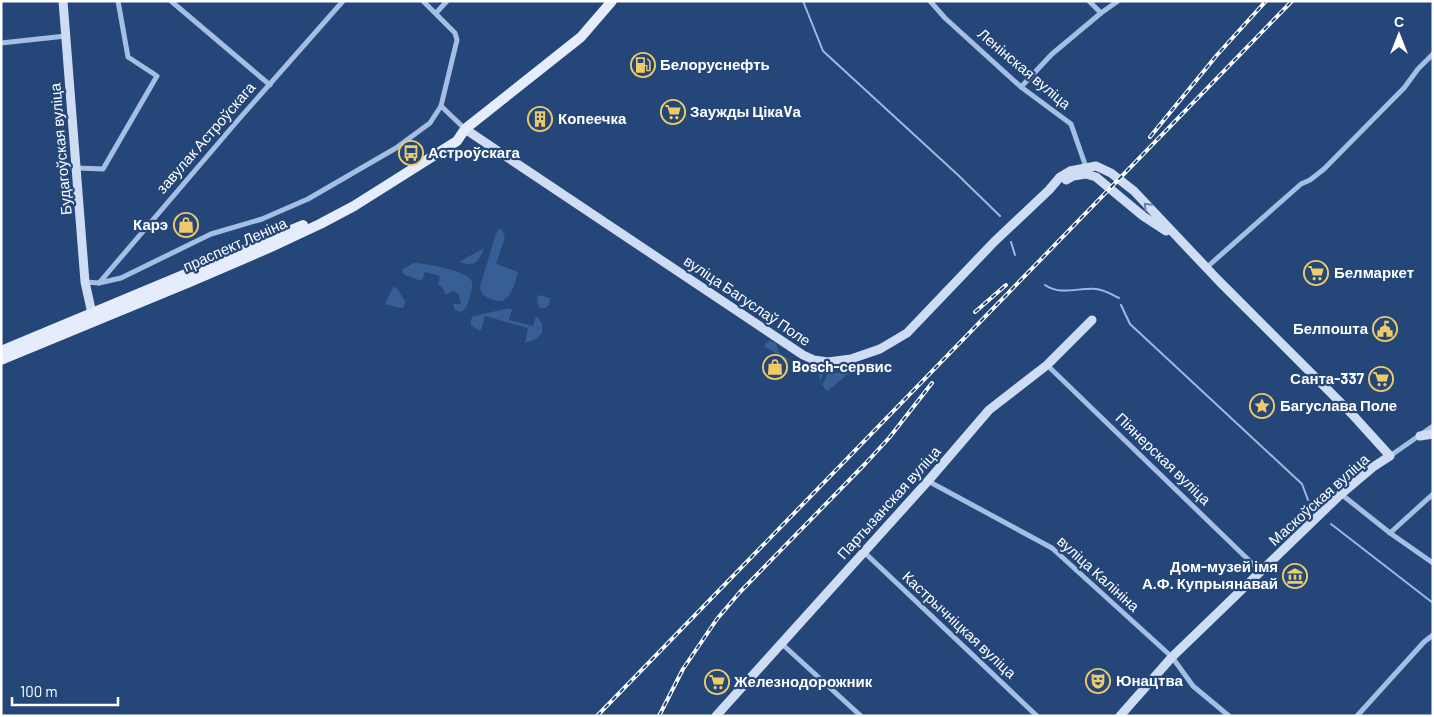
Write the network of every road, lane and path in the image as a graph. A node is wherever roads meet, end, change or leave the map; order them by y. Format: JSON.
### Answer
{"nodes":[{"id":1,"x":63,"y":1,"type":"edge"},
{"id":2,"x":118,"y":1,"type":"edge"},
{"id":3,"x":171,"y":1,"type":"edge"},
{"id":4,"x":344,"y":1,"type":"edge"},
{"id":5,"x":423,"y":1,"type":"edge"},
{"id":6,"x":447,"y":1,"type":"edge"},
{"id":7,"x":612,"y":1,"type":"edge"},
{"id":8,"x":930,"y":1,"type":"edge"},
{"id":9,"x":1089,"y":1,"type":"edge"},
{"id":10,"x":1118,"y":1,"type":"edge"},
{"id":11,"x":436,"y":13,"type":"junction"},
{"id":12,"x":1101,"y":13,"type":"junction"},
{"id":13,"x":66,"y":36,"type":"junction"},
{"id":14,"x":1,"y":43,"type":"edge"},
{"id":15,"x":1433,"y":54,"type":"edge"},
{"id":16,"x":270,"y":85,"type":"junction"},
{"id":17,"x":1021,"y":87,"type":"junction"},
{"id":18,"x":441,"y":106,"type":"junction"},
{"id":19,"x":465,"y":129,"type":"junction"},
{"id":20,"x":1086,"y":167,"type":"junction"},
{"id":21,"x":77,"y":168,"type":"junction"},
{"id":22,"x":1049,"y":190,"type":"junction"},
{"id":23,"x":1181,"y":241,"type":"junction"},
{"id":24,"x":1206,"y":268,"type":"junction"},
{"id":25,"x":85,"y":282,"type":"junction"},
{"id":26,"x":99,"y":283,"type":"junction"},
{"id":27,"x":88,"y":294,"type":"junction"},
{"id":28,"x":111,"y":305,"type":"junction"},
{"id":29,"x":93,"y":317,"type":"junction"},
{"id":30,"x":1092,"y":320,"type":"dead end"},
{"id":31,"x":71,"y":322,"type":"junction"},
{"id":32,"x":1,"y":351,"type":"edge"},
{"id":33,"x":1,"y":360,"type":"edge"},
{"id":34,"x":1047,"y":365,"type":"junction"},
{"id":35,"x":1433,"y":426,"type":"edge"},
{"id":36,"x":1433,"y":434,"type":"edge"},
{"id":37,"x":1420,"y":436,"type":"junction"},
{"id":38,"x":1390,"y":456,"type":"junction"},
{"id":39,"x":928,"y":481,"type":"junction"},
{"id":40,"x":1341,"y":494,"type":"junction"},
{"id":41,"x":1433,"y":494,"type":"edge"},
{"id":42,"x":1390,"y":533,"type":"junction"},
{"id":43,"x":864,"y":552,"type":"junction"},
{"id":44,"x":1433,"y":563,"type":"edge"},
{"id":45,"x":1261,"y":572,"type":"junction"},
{"id":46,"x":1433,"y":634,"type":"edge"},
{"id":47,"x":782,"y":644,"type":"junction"},
{"id":48,"x":1172,"y":657,"type":"junction"},
{"id":49,"x":716,"y":716,"type":"edge"},
{"id":50,"x":861,"y":716,"type":"edge"},
{"id":51,"x":1037,"y":716,"type":"edge"},
{"id":52,"x":1120,"y":716,"type":"edge"},
{"id":53,"x":1229,"y":716,"type":"edge"},
{"id":54,"x":1357,"y":716,"type":"edge"}],
"edges":[{"from":1,"to":13,"type":"main road","name":"Будагоўская вуліца"},
{"from":2,"to":21,"type":"street"},
{"from":3,"to":16,"type":"street"},
{"from":4,"to":16,"type":"street","name":"завулак Астроўскага"},
{"from":5,"to":11,"type":"street"},
{"from":6,"to":11,"type":"street"},
{"from":7,"to":19,"type":"main road","name":"праспект Леніна"},
{"from":8,"to":17,"type":"street","name":"Ленінская вуліца"},
{"from":9,"to":12,"type":"street"},
{"from":10,"to":12,"type":"street"},
{"from":11,"to":18,"type":"street"},
{"from":12,"to":17,"type":"street"},
{"from":13,"to":14,"type":"street"},
{"from":13,"to":21,"type":"main road","name":"Будагоўская вуліца"},
{"from":15,"to":24,"type":"street"},
{"from":16,"to":26,"type":"street","name":"завулак Астроўскага"},
{"from":17,"to":20,"type":"street","name":"Ленінская вуліца"},
{"from":18,"to":19,"type":"street"},
{"from":18,"to":26,"type":"street"},
{"from":19,"to":22,"type":"main road","name":"вуліца Багуслаў Поле"},
{"from":19,"to":28,"type":"main road","name":"праспект Леніна"},
{"from":19,"to":29,"type":"main road","name":"праспект Леніна"},
{"from":20,"to":22,"type":"main road","name":"вуліца Багуслаў Поле"},
{"from":23,"to":20,"type":"main road","name":"вуліца Багуслаў Поле","one_way":true},
{"from":21,"to":25,"type":"main road","name":"Будагоўская вуліца"},
{"from":22,"to":23,"type":"main road","name":"вуліца Багуслаў Поле"},
{"from":23,"to":24,"type":"main road","name":"вуліца Багуслаў Поле"},
{"from":24,"to":38,"type":"main road","name":"вуліца Багуслаў Поле"},
{"from":25,"to":26,"type":"street"},
{"from":25,"to":27,"type":"main road","name":"Будагоўская вуліца"},
{"from":27,"to":28,"type":"main road"},
{"from":27,"to":29,"type":"main road","name":"Будагоўская вуліца"},
{"from":27,"to":31,"type":"main road"},
{"from":28,"to":29,"type":"main road","name":"праспект Леніна"},
{"from":29,"to":31,"type":"main road","name":"праспект Леніна"},
{"from":29,"to":33,"type":"main road","name":"праспект Леніна"},
{"from":30,"to":34,"type":"main road","name":"Партызанская вуліца"},
{"from":31,"to":32,"type":"main road","name":"праспект Леніна"},
{"from":34,"to":39,"type":"main road","name":"Партызанская вуліца"},
{"from":34,"to":45,"type":"street","name":"Піянерская вуліца"},
{"from":35,"to":37,"type":"street"},
{"from":36,"to":37,"type":"main road"},
{"from":37,"to":38,"type":"street"},
{"from":38,"to":40,"type":"main road","name":"Маскоўская вуліца"},
{"from":39,"to":43,"type":"main road","name":"Партызанская вуліца"},
{"from":39,"to":48,"type":"street","name":"вуліца Калініна"},
{"from":40,"to":42,"type":"street"},
{"from":40,"to":45,"type":"main road","name":"Маскоўская вуліца"},
{"from":41,"to":42,"type":"street"},
{"from":42,"to":44,"type":"street"},
{"from":43,"to":47,"type":"main road","name":"Партызанская вуліца"},
{"from":43,"to":51,"type":"street","name":"Кастрычніцкая вуліца"},
{"from":45,"to":48,"type":"main road","name":"Маскоўская вуліца"},
{"from":46,"to":54,"type":"street"},
{"from":47,"to":49,"type":"main road","name":"Партызанская вуліца"},
{"from":47,"to":50,"type":"street"},
{"from":48,"to":52,"type":"main road","name":"Маскоўская вуліца"},
{"from":48,"to":53,"type":"street","name":"вуліца Калініна"}]}
